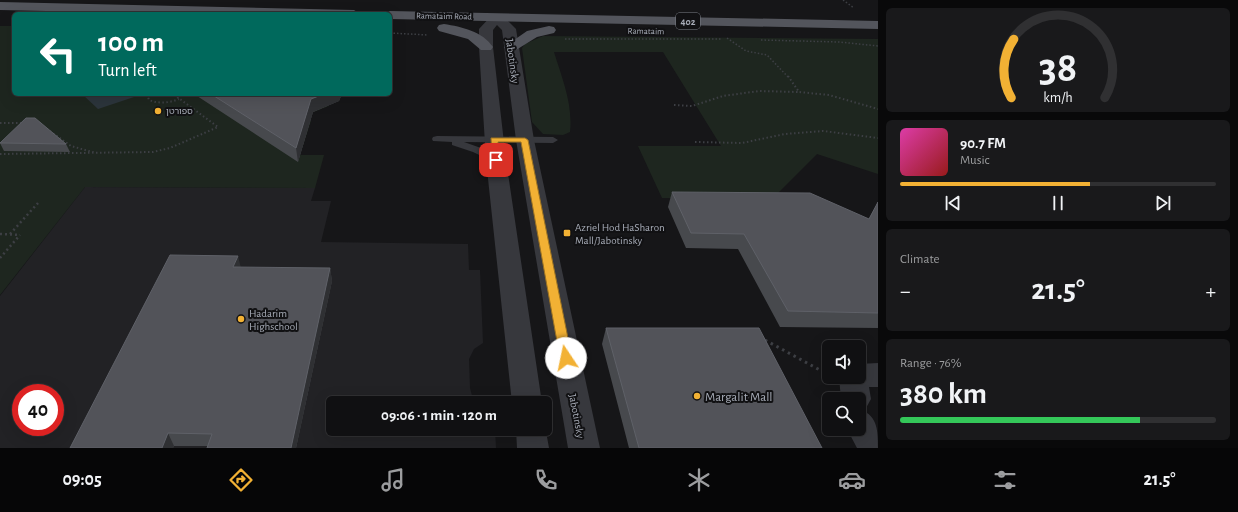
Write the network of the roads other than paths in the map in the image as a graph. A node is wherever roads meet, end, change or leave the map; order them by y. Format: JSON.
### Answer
{"nodes":[{"id":1,"x":0,"y":6,"type":"edge"},
{"id":2,"x":266,"y":12,"type":"edge"},
{"id":3,"x":0,"y":13,"type":"edge"},
{"id":4,"x":12,"y":13,"type":"edge"},
{"id":5,"x":392,"y":15,"type":"edge"},
{"id":6,"x":492,"y":23,"type":"junction"},
{"id":7,"x":878,"y":25,"type":"edge"},
{"id":8,"x":392,"y":26,"type":"edge"},
{"id":9,"x":444,"y":28,"type":"junction"},
{"id":10,"x":509,"y":29,"type":"junction"},
{"id":11,"x":549,"y":30,"type":"junction"},
{"id":12,"x":878,"y":36,"type":"edge"},
{"id":13,"x":518,"y":43,"type":"junction"},
{"id":14,"x":486,"y":47,"type":"junction"},
{"id":15,"x":525,"y":140,"type":"junction"},
{"id":16,"x":553,"y":140,"type":"dead end"},
{"id":17,"x":495,"y":150,"type":"junction"},
{"id":18,"x":878,"y":375,"type":"edge"},
{"id":19,"x":866,"y":376,"type":"edge"},
{"id":20,"x":526,"y":396,"type":"edge"},
{"id":21,"x":866,"y":435,"type":"edge"},
{"id":22,"x":532,"y":436,"type":"edge"},
{"id":23,"x":533,"y":448,"type":"edge"},
{"id":24,"x":584,"y":448,"type":"edge"},
{"id":25,"x":874,"y":448,"type":"edge"}],
"edges":[{"from":1,"to":2,"type":"main road"},
{"from":3,"to":4,"type":"main road"},
{"from":5,"to":6,"type":"main road","name":"Ramataim Road","number":"402"},
{"from":6,"to":7,"type":"main road","name":"Ramataim","number":"402"},
{"from":6,"to":9,"type":"main road","name":"Ramataim Road","number":"402"},
{"from":6,"to":10,"type":"main road","name":"Ramataim","number":"402"},
{"from":6,"to":14,"type":"street"},
{"from":8,"to":9,"type":"main road","name":"Ramataim Road","number":"402"},
{"from":9,"to":14,"type":"main road"},
{"from":10,"to":11,"type":"main road","name":"Ramataim","number":"402"},
{"from":10,"to":13,"type":"street","name":"Jabotinsky"},
{"from":11,"to":12,"type":"main road","name":"Ramataim","number":"402"},
{"from":11,"to":13,"type":"main road"},
{"from":13,"to":15,"type":"street","name":"Jabotinsky"},
{"from":14,"to":17,"type":"street"},
{"from":15,"to":16,"type":"lane"},
{"from":15,"to":17,"type":"lane"},
{"from":15,"to":24,"type":"street","name":"Jabotinsky"},
{"from":17,"to":20,"type":"street"},
{"from":18,"to":19,"type":"street"},
{"from":21,"to":25,"type":"street"},
{"from":22,"to":23,"type":"street"}]}
